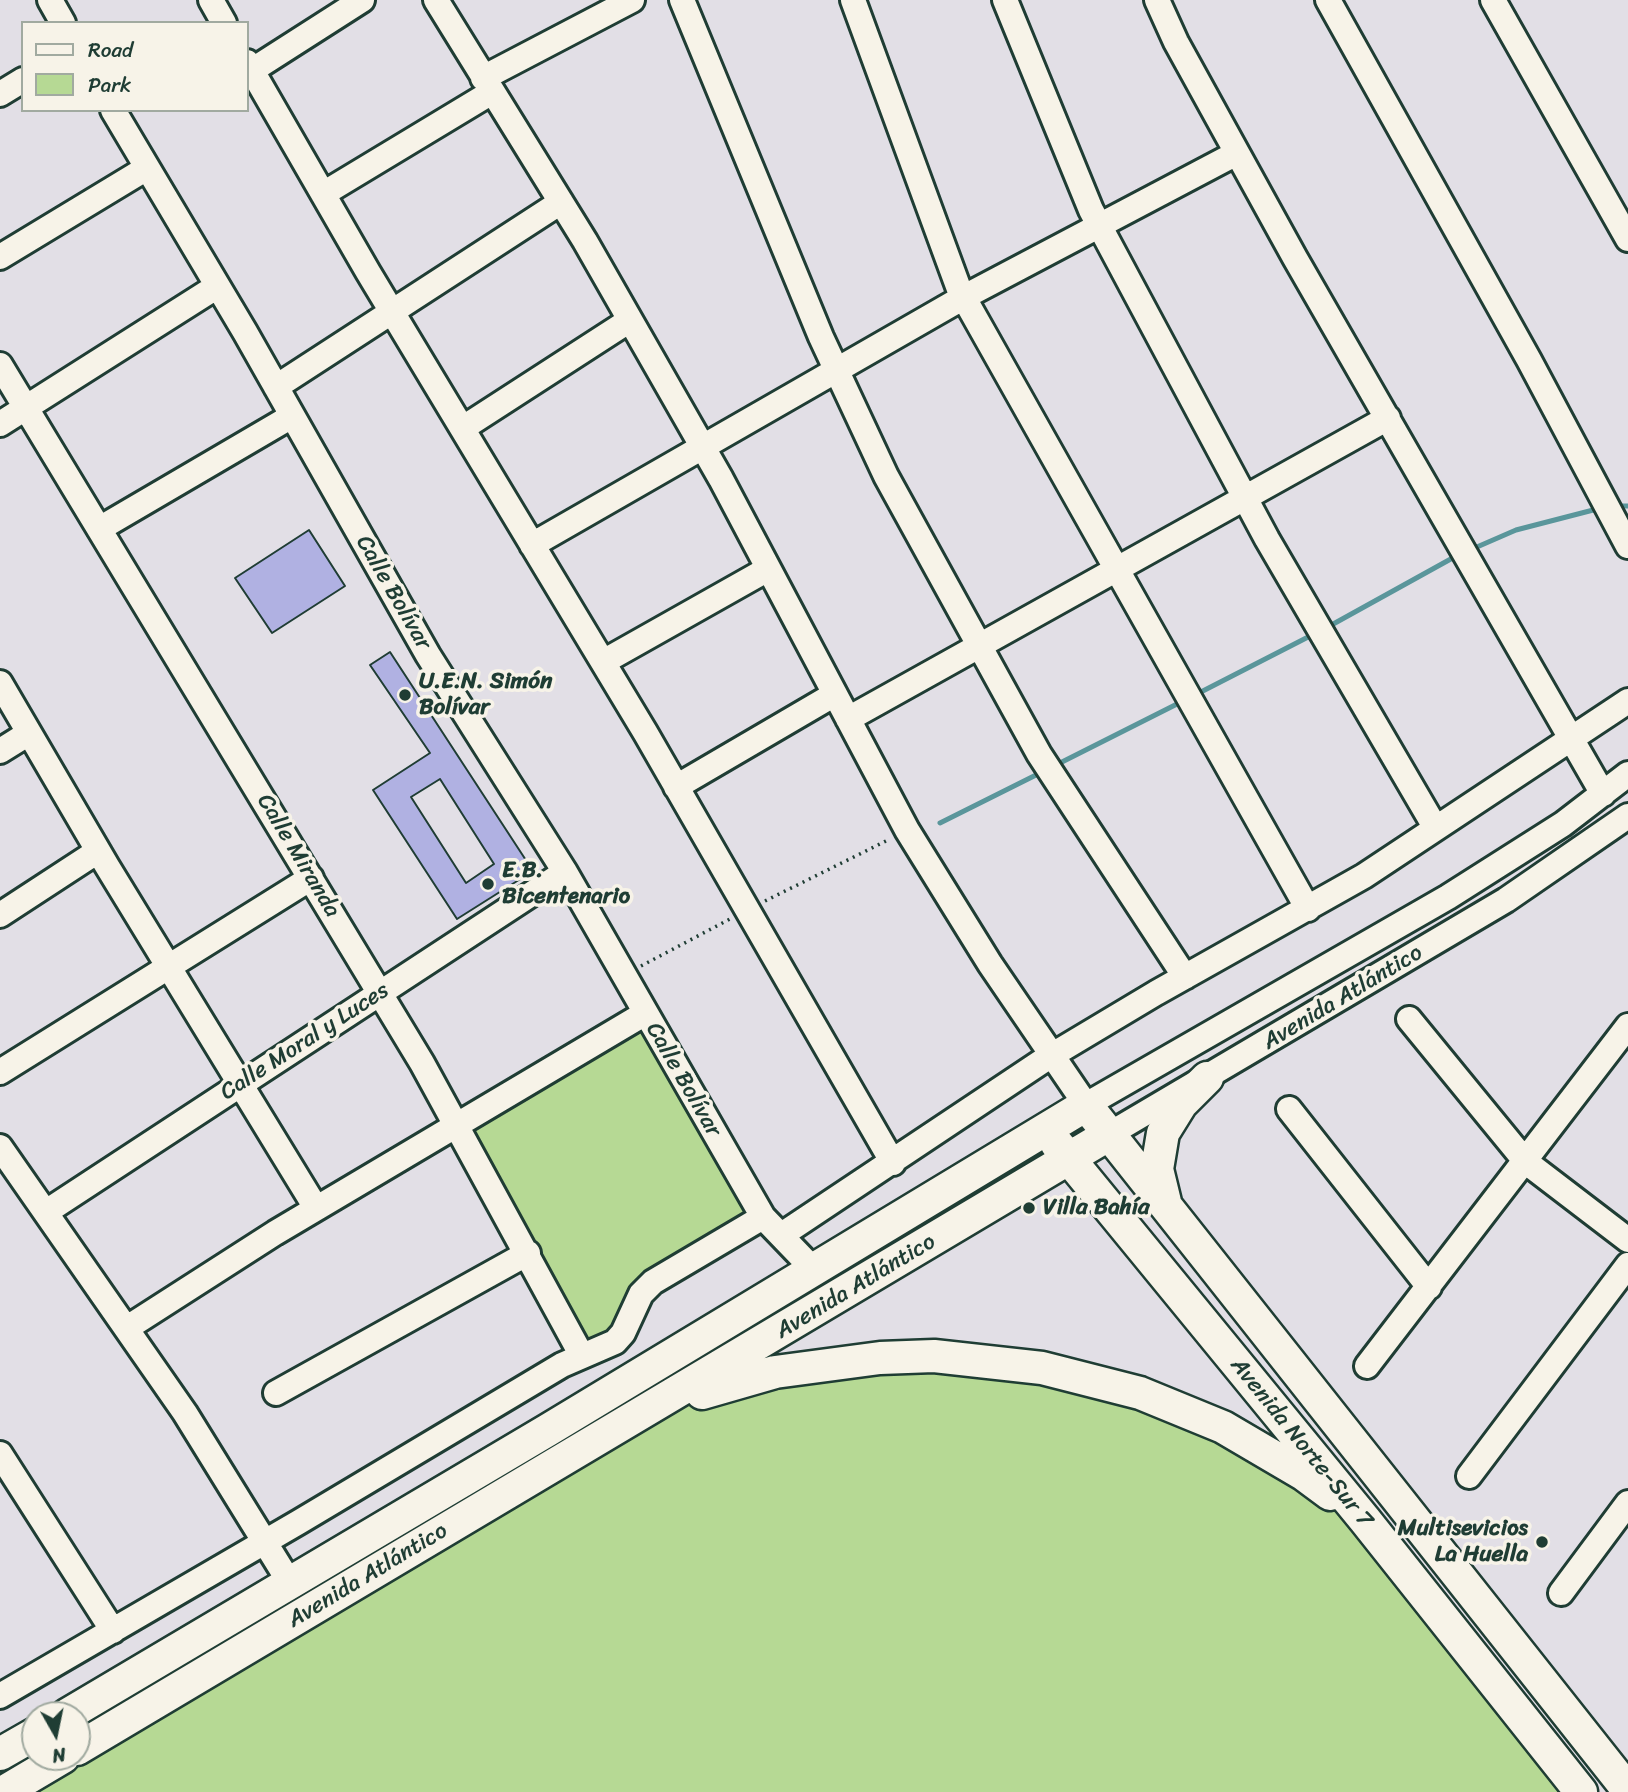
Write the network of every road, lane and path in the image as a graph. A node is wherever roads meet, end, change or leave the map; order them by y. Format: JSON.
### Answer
{"nodes":[{"id":1,"x":50,"y":0,"type":"edge"},
{"id":2,"x":211,"y":0,"type":"edge"},
{"id":3,"x":362,"y":0,"type":"edge"},
{"id":4,"x":436,"y":0,"type":"edge"},
{"id":5,"x":632,"y":0,"type":"edge"},
{"id":6,"x":682,"y":0,"type":"edge"},
{"id":7,"x":852,"y":0,"type":"edge"},
{"id":8,"x":1004,"y":0,"type":"edge"},
{"id":9,"x":1157,"y":0,"type":"edge"},
{"id":10,"x":1328,"y":0,"type":"edge"},
{"id":11,"x":1493,"y":0,"type":"edge"},
{"id":12,"x":62,"y":21,"type":"edge"},
{"id":13,"x":223,"y":21,"type":"edge"},
{"id":14,"x":249,"y":66,"type":"edge"},
{"id":15,"x":21,"y":81,"type":"edge"},
{"id":16,"x":488,"y":85,"type":"junction"},
{"id":17,"x":0,"y":94,"type":"edge"},
{"id":18,"x":114,"y":112,"type":"edge"},
{"id":19,"x":1237,"y":153,"type":"junction"},
{"id":20,"x":147,"y":168,"type":"junction"},
{"id":21,"x":323,"y":194,"type":"junction"},
{"id":22,"x":561,"y":202,"type":"junction"},
{"id":23,"x":1099,"y":224,"type":"junction"},
{"id":24,"x":1626,"y":232,"type":"edge"},
{"id":25,"x":0,"y":257,"type":"edge"},
{"id":26,"x":216,"y":287,"type":"junction"},
{"id":27,"x":964,"y":298,"type":"junction"},
{"id":28,"x":391,"y":310,"type":"junction"},
{"id":29,"x":630,"y":320,"type":"junction"},
{"id":30,"x":0,"y":365,"type":"edge"},
{"id":31,"x":836,"y":369,"type":"junction"},
{"id":32,"x":276,"y":387,"type":"junction"},
{"id":33,"x":26,"y":408,"type":"junction"},
{"id":34,"x":292,"y":416,"type":"junction"},
{"id":35,"x":1388,"y":418,"type":"junction"},
{"id":36,"x":0,"y":424,"type":"edge"},
{"id":37,"x":463,"y":428,"type":"junction"},
{"id":38,"x":703,"y":447,"type":"junction"},
{"id":39,"x":1245,"y":496,"type":"junction"},
{"id":40,"x":99,"y":529,"type":"junction"},
{"id":41,"x":532,"y":545,"type":"junction"},
{"id":42,"x":1628,"y":547,"type":"edge"},
{"id":43,"x":768,"y":569,"type":"junction"},
{"id":44,"x":1115,"y":570,"type":"junction"},
{"id":45,"x":979,"y":646,"type":"junction"},
{"id":46,"x":603,"y":662,"type":"junction"},
{"id":47,"x":0,"y":683,"type":"edge"},
{"id":48,"x":835,"y":694,"type":"junction"},
{"id":49,"x":1628,"y":701,"type":"edge"},
{"id":50,"x":848,"y":719,"type":"junction"},
{"id":51,"x":29,"y":733,"type":"junction"},
{"id":52,"x":1569,"y":740,"type":"junction"},
{"id":53,"x":0,"y":751,"type":"edge"},
{"id":54,"x":1628,"y":774,"type":"edge"},
{"id":55,"x":676,"y":788,"type":"junction"},
{"id":56,"x":1603,"y":794,"type":"junction"},
{"id":57,"x":1628,"y":816,"type":"edge"},
{"id":58,"x":1435,"y":827,"type":"junction"},
{"id":59,"x":98,"y":851,"type":"junction"},
{"id":60,"x":565,"y":872,"type":"junction"},
{"id":61,"x":311,"y":878,"type":"junction"},
{"id":62,"x":1308,"y":909,"type":"junction"},
{"id":63,"x":0,"y":915,"type":"edge"},
{"id":64,"x":167,"y":965,"type":"junction"},
{"id":65,"x":1185,"y":977,"type":"junction"},
{"id":66,"x":380,"y":994,"type":"junction"},
{"id":67,"x":644,"y":1014,"type":"junction"},
{"id":68,"x":1409,"y":1019,"type":"dead end"},
{"id":69,"x":1628,"y":1026,"type":"edge"},
{"id":70,"x":1051,"y":1056,"type":"junction"},
{"id":71,"x":0,"y":1072,"type":"edge"},
{"id":72,"x":1207,"y":1077,"type":"junction"},
{"id":73,"x":239,"y":1084,"type":"junction"},
{"id":74,"x":1086,"y":1105,"type":"junction"},
{"id":75,"x":1289,"y":1109,"type":"dead end"},
{"id":76,"x":455,"y":1123,"type":"junction"},
{"id":77,"x":1046,"y":1128,"type":"junction"},
{"id":78,"x":1108,"y":1135,"type":"junction"},
{"id":79,"x":3,"y":1156,"type":"edge"},
{"id":80,"x":1068,"y":1160,"type":"junction"},
{"id":81,"x":1526,"y":1162,"type":"junction"},
{"id":82,"x":892,"y":1163,"type":"junction"},
{"id":83,"x":316,"y":1208,"type":"junction"},
{"id":84,"x":1167,"y":1210,"type":"junction"},
{"id":85,"x":47,"y":1212,"type":"junction"},
{"id":86,"x":763,"y":1217,"type":"junction"},
{"id":87,"x":783,"y":1234,"type":"junction"},
{"id":88,"x":1628,"y":1240,"type":"edge"},
{"id":89,"x":528,"y":1253,"type":"junction"},
{"id":90,"x":1628,"y":1265,"type":"edge"},
{"id":91,"x":814,"y":1270,"type":"junction"},
{"id":92,"x":1429,"y":1287,"type":"junction"},
{"id":93,"x":127,"y":1328,"type":"junction"},
{"id":94,"x":582,"y":1356,"type":"junction"},
{"id":95,"x":1367,"y":1367,"type":"dead end"},
{"id":96,"x":276,"y":1393,"type":"dead end"},
{"id":97,"x":632,"y":1420,"type":"junction"},
{"id":98,"x":0,"y":1454,"type":"edge"},
{"id":99,"x":1469,"y":1476,"type":"dead end"},
{"id":100,"x":1628,"y":1503,"type":"edge"},
{"id":101,"x":1365,"y":1520,"type":"junction"},
{"id":102,"x":263,"y":1544,"type":"junction"},
{"id":103,"x":290,"y":1583,"type":"junction"},
{"id":104,"x":1561,"y":1593,"type":"dead end"},
{"id":105,"x":113,"y":1631,"type":"junction"},
{"id":106,"x":0,"y":1696,"type":"edge"},
{"id":107,"x":90,"y":1701,"type":"edge"},
{"id":108,"x":91,"y":1740,"type":"edge"},
{"id":109,"x":21,"y":1742,"type":"edge"},
{"id":110,"x":0,"y":1754,"type":"edge"},
{"id":111,"x":39,"y":1771,"type":"edge"},
{"id":112,"x":1628,"y":1790,"type":"edge"},
{"id":113,"x":4,"y":1792,"type":"edge"},
{"id":114,"x":1581,"y":1792,"type":"edge"}],
"edges":[{"from":1,"to":12,"type":"street"},
{"from":2,"to":13,"type":"street"},
{"from":3,"to":14,"type":"street"},
{"from":4,"to":16,"type":"street"},
{"from":5,"to":16,"type":"street"},
{"from":6,"to":31,"type":"street"},
{"from":7,"to":27,"type":"street"},
{"from":8,"to":23,"type":"street"},
{"from":9,"to":19,"type":"street"},
{"from":10,"to":42,"type":"street"},
{"from":11,"to":24,"type":"street"},
{"from":14,"to":21,"type":"street"},
{"from":15,"to":17,"type":"street"},
{"from":16,"to":21,"type":"street"},
{"from":16,"to":22,"type":"street"},
{"from":18,"to":20,"type":"street","name":"Calle Bolívar"},
{"from":19,"to":23,"type":"street"},
{"from":19,"to":35,"type":"street"},
{"from":20,"to":25,"type":"street"},
{"from":20,"to":26,"type":"street","name":"Calle Bolívar"},
{"from":21,"to":28,"type":"street"},
{"from":22,"to":28,"type":"street"},
{"from":22,"to":29,"type":"street"},
{"from":23,"to":27,"type":"street"},
{"from":23,"to":39,"type":"street"},
{"from":26,"to":32,"type":"street","name":"Calle Bolívar"},
{"from":26,"to":33,"type":"street"},
{"from":27,"to":31,"type":"street"},
{"from":27,"to":44,"type":"street"},
{"from":28,"to":32,"type":"street"},
{"from":28,"to":37,"type":"street"},
{"from":29,"to":37,"type":"street"},
{"from":29,"to":38,"type":"street"},
{"from":30,"to":33,"type":"street","name":"Calle Miranda"},
{"from":31,"to":38,"type":"street"},
{"from":31,"to":45,"type":"street"},
{"from":32,"to":34,"type":"street","name":"Calle Bolívar"},
{"from":33,"to":36,"type":"street"},
{"from":33,"to":40,"type":"street","name":"Calle Miranda"},
{"from":34,"to":40,"type":"street"},
{"from":34,"to":60,"type":"street","name":"Calle Bolívar"},
{"from":35,"to":39,"type":"street"},
{"from":35,"to":52,"type":"street"},
{"from":37,"to":41,"type":"street"},
{"from":38,"to":41,"type":"street"},
{"from":38,"to":43,"type":"street"},
{"from":39,"to":44,"type":"street"},
{"from":39,"to":58,"type":"street"},
{"from":40,"to":61,"type":"street","name":"Calle Miranda"},
{"from":41,"to":46,"type":"street"},
{"from":43,"to":46,"type":"street"},
{"from":43,"to":48,"type":"street"},
{"from":44,"to":45,"type":"street"},
{"from":44,"to":62,"type":"street"},
{"from":45,"to":50,"type":"street"},
{"from":45,"to":65,"type":"street"},
{"from":46,"to":55,"type":"street"},
{"from":47,"to":51,"type":"street"},
{"from":48,"to":50,"type":"street"},
{"from":48,"to":55,"type":"street"},
{"from":49,"to":52,"type":"street"},
{"from":50,"to":70,"type":"street"},
{"from":51,"to":53,"type":"street"},
{"from":51,"to":59,"type":"street"},
{"from":52,"to":56,"type":"street"},
{"from":52,"to":58,"type":"street"},
{"from":54,"to":56,"type":"street","name":"Avenida Atlántico"},
{"from":55,"to":82,"type":"street"},
{"from":56,"to":74,"type":"street","name":"Avenida Atlántico"},
{"from":57,"to":72,"type":"street","name":"Avenida Atlántico"},
{"from":58,"to":62,"type":"street"},
{"from":59,"to":63,"type":"street"},
{"from":59,"to":64,"type":"street"},
{"from":60,"to":66,"type":"street","name":"Calle Moral y Luces"},
{"from":60,"to":67,"type":"street","name":"Calle Bolívar"},
{"from":61,"to":64,"type":"street"},
{"from":61,"to":66,"type":"street","name":"Calle Miranda"},
{"from":62,"to":65,"type":"street"},
{"from":64,"to":71,"type":"street"},
{"from":64,"to":73,"type":"street"},
{"from":65,"to":70,"type":"street"},
{"from":66,"to":73,"type":"street","name":"Calle Moral y Luces"},
{"from":66,"to":76,"type":"street","name":"Calle Miranda"},
{"from":67,"to":76,"type":"street"},
{"from":67,"to":86,"type":"street","name":"Calle Bolívar"},
{"from":68,"to":81,"type":"street"},
{"from":69,"to":81,"type":"street"},
{"from":70,"to":74,"type":"street"},
{"from":70,"to":82,"type":"street"},
{"from":72,"to":78,"type":"street","name":"Avenida Atlántico"},
{"from":72,"to":84,"type":"main road"},
{"from":73,"to":83,"type":"street"},
{"from":73,"to":85,"type":"street","name":"Calle Moral y Luces"},
{"from":74,"to":77,"type":"main road","name":"Avenida Atlántico"},
{"from":74,"to":78,"type":"main road","name":"Avenida Norte-Sur 7"},
{"from":75,"to":92,"type":"street"},
{"from":76,"to":83,"type":"street"},
{"from":76,"to":89,"type":"street","name":"Calle Miranda"},
{"from":77,"to":80,"type":"main road","name":"Avenida Norte-Sur 7"},
{"from":77,"to":91,"type":"main road","name":"Avenida Atlántico"},
{"from":78,"to":80,"type":"main road","name":"Avenida Atlántico"},
{"from":78,"to":84,"type":"main road","name":"Avenida Norte-Sur 7"},
{"from":79,"to":85,"type":"street"},
{"from":80,"to":97,"type":"main road","name":"Avenida Atlántico"},
{"from":80,"to":101,"type":"main road","name":"Avenida Norte-Sur 7"},
{"from":81,"to":88,"type":"street"},
{"from":81,"to":92,"type":"street"},
{"from":82,"to":87,"type":"street"},
{"from":83,"to":93,"type":"street"},
{"from":84,"to":112,"type":"main road","name":"Avenida Norte-Sur 7"},
{"from":85,"to":93,"type":"street"},
{"from":86,"to":87,"type":"street","name":"Calle Bolívar"},
{"from":86,"to":94,"type":"street"},
{"from":87,"to":91,"type":"street","name":"Calle Bolívar"},
{"from":89,"to":94,"type":"street","name":"Calle Miranda"},
{"from":89,"to":96,"type":"street"},
{"from":90,"to":99,"type":"street"},
{"from":91,"to":103,"type":"main road","name":"Avenida Atlántico"},
{"from":92,"to":95,"type":"street"},
{"from":93,"to":102,"type":"street"},
{"from":94,"to":102,"type":"street"},
{"from":97,"to":101,"type":"main road"},
{"from":97,"to":108,"type":"main road","name":"Avenida Atlántico"},
{"from":98,"to":105,"type":"street"},
{"from":100,"to":104,"type":"street"},
{"from":101,"to":114,"type":"main road","name":"Avenida Norte-Sur 7"},
{"from":102,"to":103,"type":"street"},
{"from":102,"to":105,"type":"street"},
{"from":103,"to":107,"type":"main road","name":"Avenida Atlántico"},
{"from":105,"to":106,"type":"street"},
{"from":109,"to":110,"type":"main road"},
{"from":111,"to":113,"type":"main road"}]}
